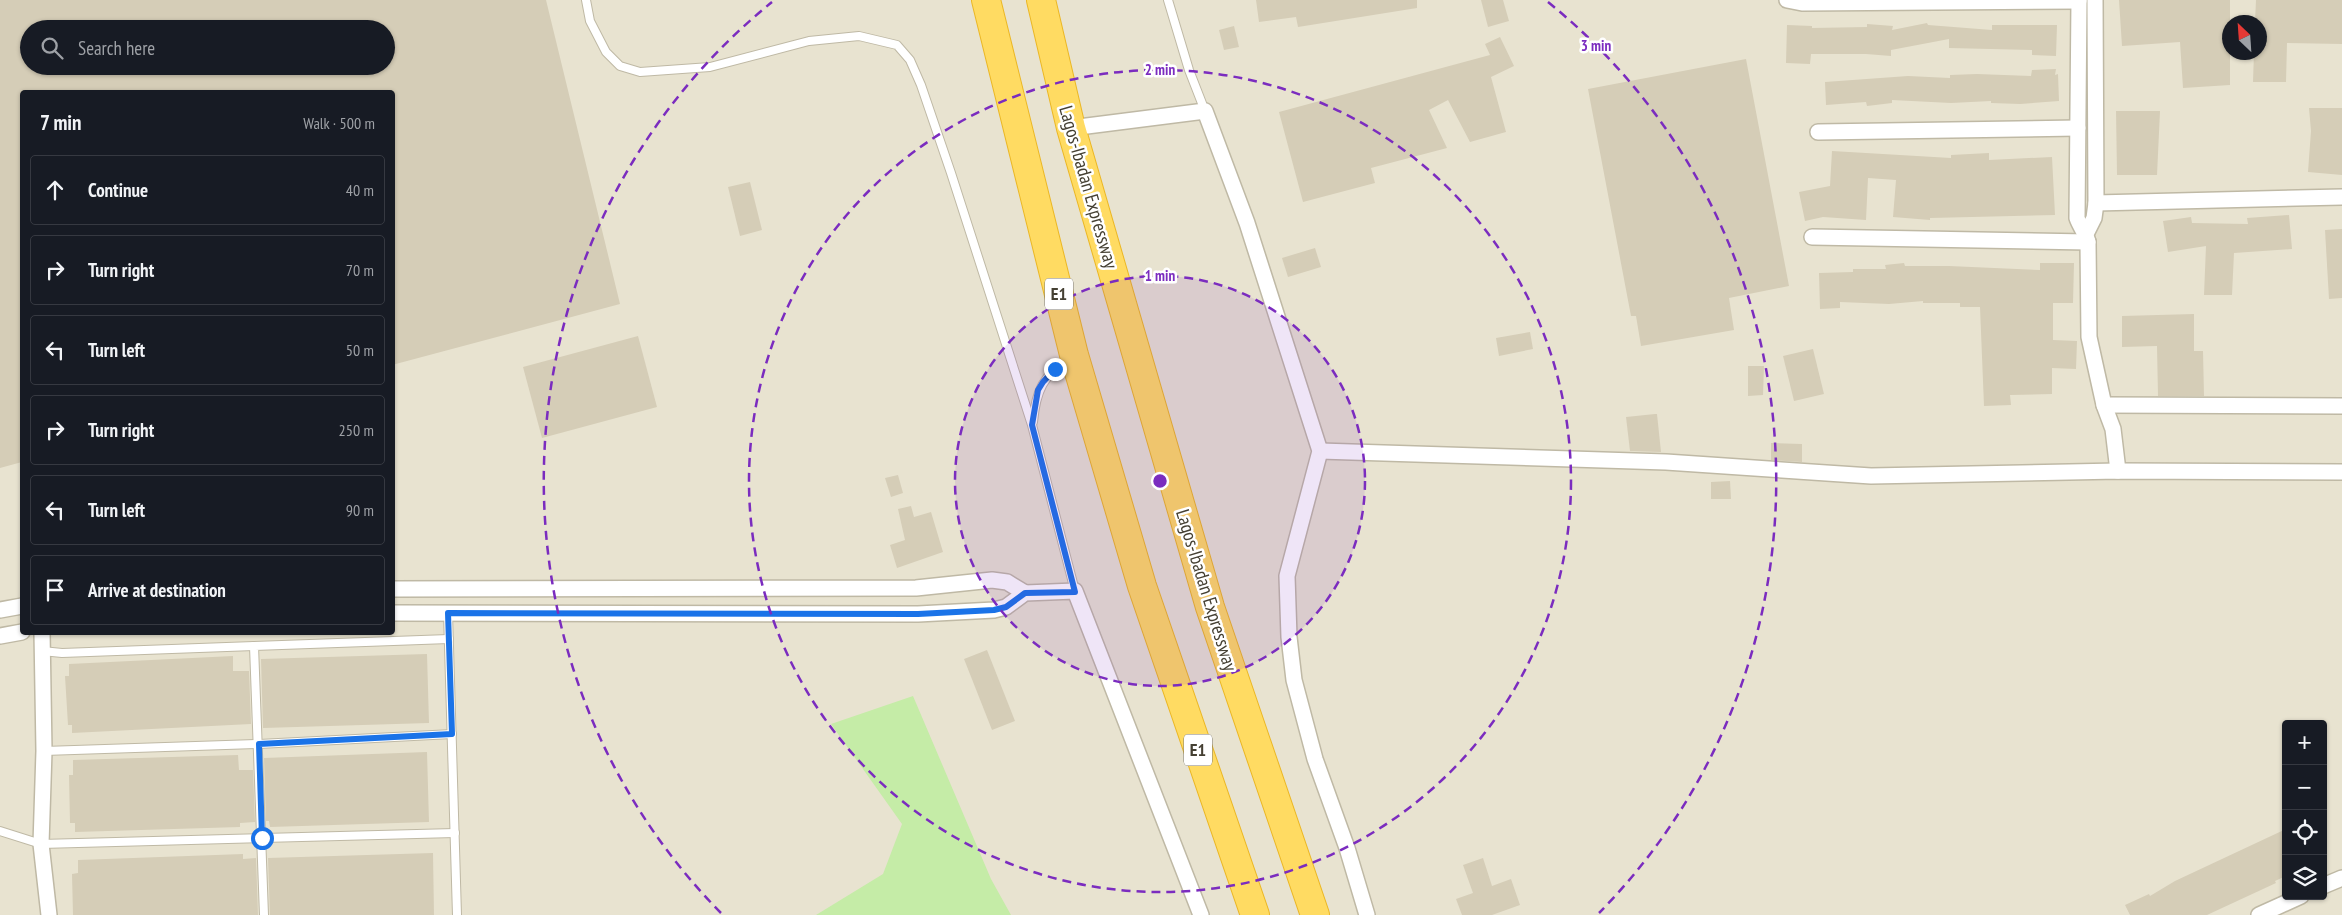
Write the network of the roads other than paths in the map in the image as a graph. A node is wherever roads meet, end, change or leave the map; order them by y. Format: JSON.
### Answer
{"nodes":[{"id":1,"x":586,"y":0,"type":"edge"},
{"id":2,"x":986,"y":0,"type":"edge"},
{"id":3,"x":1041,"y":0,"type":"edge"},
{"id":4,"x":1168,"y":0,"type":"edge"},
{"id":5,"x":1786,"y":0,"type":"edge"},
{"id":6,"x":2095,"y":0,"type":"edge"},
{"id":7,"x":2079,"y":1,"type":"edge"},
{"id":8,"x":1205,"y":111,"type":"junction"},
{"id":9,"x":1071,"y":128,"type":"junction"},
{"id":10,"x":2078,"y":128,"type":"junction"},
{"id":11,"x":1818,"y":132,"type":"dead end"},
{"id":12,"x":2342,"y":197,"type":"edge"},
{"id":13,"x":2096,"y":203,"type":"junction"},
{"id":14,"x":1812,"y":237,"type":"dead end"},
{"id":15,"x":2087,"y":238,"type":"junction"},
{"id":16,"x":1074,"y":355,"type":"junction"},
{"id":17,"x":2104,"y":405,"type":"junction"},
{"id":18,"x":2342,"y":406,"type":"edge"},
{"id":19,"x":1032,"y":425,"type":"junction"},
{"id":20,"x":1320,"y":451,"type":"junction"},
{"id":21,"x":2118,"y":471,"type":"junction"},
{"id":22,"x":2342,"y":472,"type":"edge"},
{"id":23,"x":395,"y":589,"type":"edge"},
{"id":24,"x":1075,"y":592,"type":"junction"},
{"id":25,"x":1025,"y":593,"type":"junction"},
{"id":26,"x":20,"y":606,"type":"edge"},
{"id":27,"x":0,"y":610,"type":"edge"},
{"id":28,"x":395,"y":613,"type":"edge"},
{"id":29,"x":448,"y":613,"type":"junction"},
{"id":30,"x":20,"y":632,"type":"edge"},
{"id":31,"x":42,"y":635,"type":"edge"},
{"id":32,"x":0,"y":636,"type":"edge"},
{"id":33,"x":448,"y":639,"type":"junction"},
{"id":34,"x":254,"y":646,"type":"junction"},
{"id":35,"x":42,"y":651,"type":"junction"},
{"id":36,"x":452,"y":734,"type":"junction"},
{"id":37,"x":259,"y":744,"type":"junction"},
{"id":38,"x":44,"y":750,"type":"junction"},
{"id":39,"x":0,"y":831,"type":"edge"},
{"id":40,"x":455,"y":833,"type":"junction"},
{"id":41,"x":262,"y":838,"type":"junction"},
{"id":42,"x":41,"y":844,"type":"junction"},
{"id":43,"x":2342,"y":878,"type":"edge"},
{"id":44,"x":2327,"y":884,"type":"edge"},
{"id":45,"x":2292,"y":900,"type":"edge"},
{"id":46,"x":49,"y":915,"type":"edge"},
{"id":47,"x":264,"y":915,"type":"edge"},
{"id":48,"x":457,"y":915,"type":"edge"},
{"id":49,"x":1201,"y":915,"type":"edge"},
{"id":50,"x":1255,"y":915,"type":"edge"},
{"id":51,"x":1316,"y":915,"type":"edge"},
{"id":52,"x":1367,"y":915,"type":"edge"},
{"id":53,"x":2259,"y":915,"type":"edge"}],
"edges":[{"from":1,"to":19,"type":"lane"},
{"from":2,"to":16,"type":"highway","number":"E1"},
{"from":3,"to":9,"type":"highway","name":"Lagos-Ibadan Expressway"},
{"from":4,"to":8,"type":"lane"},
{"from":5,"to":7,"type":"street"},
{"from":6,"to":13,"type":"street"},
{"from":7,"to":10,"type":"street"},
{"from":8,"to":9,"type":"street"},
{"from":8,"to":20,"type":"street"},
{"from":9,"to":51,"type":"highway","name":"Lagos-Ibadan Expressway"},
{"from":10,"to":11,"type":"street"},
{"from":10,"to":15,"type":"street"},
{"from":12,"to":13,"type":"street"},
{"from":13,"to":15,"type":"street"},
{"from":14,"to":15,"type":"street"},
{"from":15,"to":17,"type":"street"},
{"from":16,"to":19,"type":"lane"},
{"from":16,"to":50,"type":"highway","number":"E1"},
{"from":17,"to":18,"type":"street"},
{"from":17,"to":21,"type":"street"},
{"from":19,"to":24,"type":"lane"},
{"from":20,"to":21,"type":"street"},
{"from":20,"to":52,"type":"street"},
{"from":21,"to":22,"type":"street"},
{"from":23,"to":25,"type":"street"},
{"from":24,"to":25,"type":"street"},
{"from":24,"to":49,"type":"street"},
{"from":25,"to":29,"type":"street"},
{"from":26,"to":27,"type":"street"},
{"from":28,"to":29,"type":"street"},
{"from":29,"to":33,"type":"lane"},
{"from":30,"to":32,"type":"street"},
{"from":31,"to":35,"type":"street"},
{"from":33,"to":34,"type":"lane"},
{"from":33,"to":36,"type":"lane"},
{"from":34,"to":35,"type":"lane"},
{"from":34,"to":37,"type":"lane"},
{"from":35,"to":38,"type":"street"},
{"from":36,"to":37,"type":"lane"},
{"from":36,"to":40,"type":"lane"},
{"from":37,"to":38,"type":"lane"},
{"from":37,"to":41,"type":"lane"},
{"from":38,"to":42,"type":"street"},
{"from":39,"to":42,"type":"lane"},
{"from":40,"to":41,"type":"lane"},
{"from":40,"to":48,"type":"lane"},
{"from":41,"to":42,"type":"lane"},
{"from":41,"to":47,"type":"lane"},
{"from":42,"to":46,"type":"street"},
{"from":43,"to":44,"type":"street"},
{"from":45,"to":53,"type":"street"}]}
